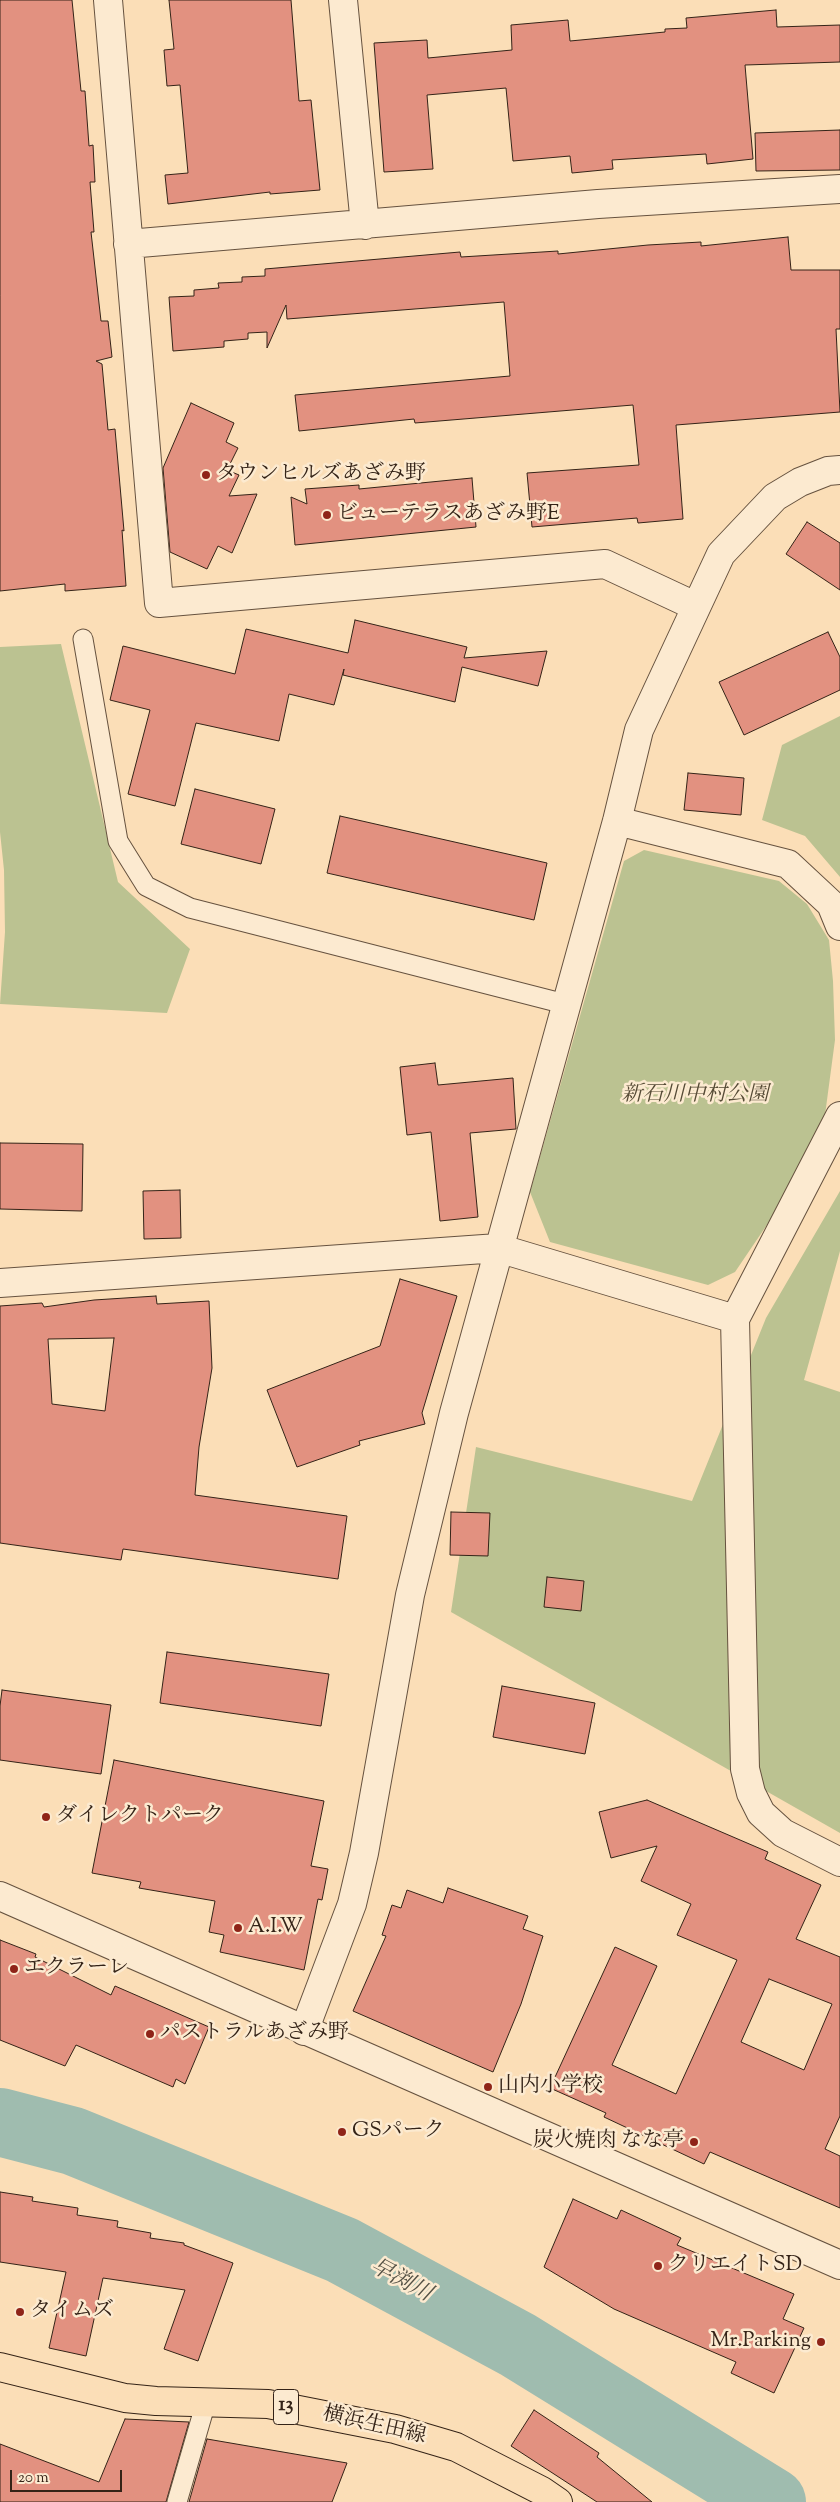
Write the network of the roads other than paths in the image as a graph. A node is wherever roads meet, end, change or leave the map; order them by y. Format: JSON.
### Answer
{"nodes":[{"id":1,"x":108,"y":0,"type":"edge"},
{"id":2,"x":343,"y":0,"type":"edge"},
{"id":3,"x":840,"y":189,"type":"edge"},
{"id":4,"x":365,"y":225,"type":"junction"},
{"id":5,"x":128,"y":244,"type":"junction"},
{"id":6,"x":840,"y":470,"type":"edge"},
{"id":7,"x":695,"y":606,"type":"junction"},
{"id":8,"x":83,"y":639,"type":"dead end"},
{"id":9,"x":617,"y":821,"type":"junction"},
{"id":10,"x":840,"y":926,"type":"edge"},
{"id":11,"x":565,"y":1004,"type":"junction"},
{"id":12,"x":840,"y":1116,"type":"edge"},
{"id":13,"x":498,"y":1248,"type":"junction"},
{"id":14,"x":0,"y":1283,"type":"edge"},
{"id":15,"x":735,"y":1319,"type":"junction"},
{"id":16,"x":840,"y":1862,"type":"edge"},
{"id":17,"x":0,"y":1896,"type":"edge"},
{"id":18,"x":304,"y":2031,"type":"junction"},
{"id":19,"x":840,"y":2265,"type":"edge"},
{"id":20,"x":0,"y":2367,"type":"edge"},
{"id":21,"x":206,"y":2402,"type":"junction"},
{"id":22,"x":176,"y":2502,"type":"edge"},
{"id":23,"x":558,"y":2502,"type":"edge"}],
"edges":[{"from":1,"to":5,"type":"street"},
{"from":2,"to":4,"type":"street"},
{"from":3,"to":4,"type":"street"},
{"from":4,"to":5,"type":"street"},
{"from":5,"to":7,"type":"street"},
{"from":6,"to":7,"type":"street"},
{"from":7,"to":9,"type":"street"},
{"from":8,"to":11,"type":"lane"},
{"from":9,"to":10,"type":"street"},
{"from":9,"to":11,"type":"street"},
{"from":11,"to":13,"type":"street"},
{"from":12,"to":15,"type":"street"},
{"from":13,"to":14,"type":"street"},
{"from":13,"to":15,"type":"street"},
{"from":13,"to":18,"type":"street"},
{"from":15,"to":16,"type":"street"},
{"from":17,"to":18,"type":"street"},
{"from":18,"to":19,"type":"street"},
{"from":20,"to":21,"type":"main road","name":"横浜生田線","number":"13"},
{"from":21,"to":22,"type":"lane"},
{"from":21,"to":23,"type":"main road","name":"横浜生田線","number":"13"}]}
